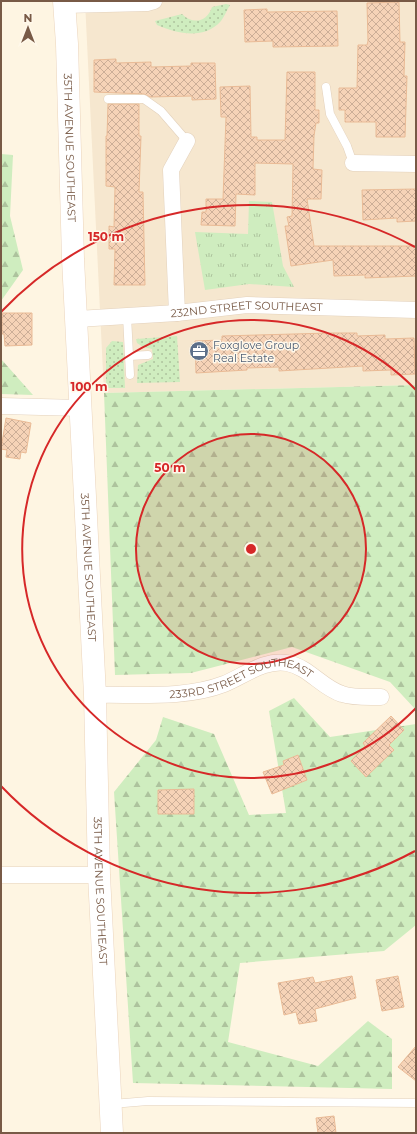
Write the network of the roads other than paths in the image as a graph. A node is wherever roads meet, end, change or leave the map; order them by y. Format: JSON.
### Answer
{"nodes":[{"id":1,"x":154,"y":1,"type":"edge"},
{"id":2,"x":64,"y":3,"type":"edge"},
{"id":3,"x":326,"y":86,"type":"dead end"},
{"id":4,"x":108,"y":100,"type":"dead end"},
{"id":5,"x":187,"y":141,"type":"joint"},
{"id":6,"x":353,"y":163,"type":"joint"},
{"id":7,"x":416,"y":164,"type":"edge"},
{"id":8,"x":416,"y":310,"type":"edge"},
{"id":9,"x":177,"y":313,"type":"junction"},
{"id":10,"x":127,"y":316,"type":"junction"},
{"id":11,"x":76,"y":319,"type":"junction"},
{"id":12,"x":148,"y":354,"type":"dead end"},
{"id":13,"x":129,"y":356,"type":"junction"},
{"id":14,"x":130,"y":375,"type":"dead end"},
{"id":15,"x":1,"y":406,"type":"edge"},
{"id":16,"x":81,"y":408,"type":"junction"},
{"id":17,"x":95,"y":695,"type":"junction"},
{"id":18,"x":381,"y":697,"type":"dead end"},
{"id":19,"x":1,"y":875,"type":"edge"},
{"id":20,"x":99,"y":875,"type":"junction"},
{"id":21,"x":416,"y":1103,"type":"edge"},
{"id":22,"x":111,"y":1104,"type":"junction"},
{"id":23,"x":112,"y":1133,"type":"edge"}],
"edges":[{"from":1,"to":2,"type":"street"},
{"from":2,"to":11,"type":"street","name":"35TH AVENUE SOUTHEAST"},
{"from":3,"to":6,"type":"lane"},
{"from":4,"to":5,"type":"lane"},
{"from":5,"to":9,"type":"street"},
{"from":6,"to":7,"type":"street"},
{"from":8,"to":9,"type":"street","name":"232ND STREET SOUTHEAST"},
{"from":9,"to":10,"type":"street","name":"232ND STREET SOUTHEAST"},
{"from":10,"to":11,"type":"street","name":"232ND STREET SOUTHEAST"},
{"from":10,"to":13,"type":"lane"},
{"from":11,"to":16,"type":"street","name":"35TH AVENUE SOUTHEAST"},
{"from":12,"to":13,"type":"lane"},
{"from":13,"to":14,"type":"lane"},
{"from":15,"to":16,"type":"street"},
{"from":16,"to":17,"type":"street","name":"35TH AVENUE SOUTHEAST"},
{"from":17,"to":18,"type":"street","name":"233RD STREET SOUTHEAST"},
{"from":17,"to":20,"type":"street","name":"35TH AVENUE SOUTHEAST"},
{"from":19,"to":20,"type":"street"},
{"from":20,"to":22,"type":"street","name":"35TH AVENUE SOUTHEAST"},
{"from":21,"to":22,"type":"lane"},
{"from":22,"to":23,"type":"street","name":"35TH AVENUE SOUTHEAST"}]}
